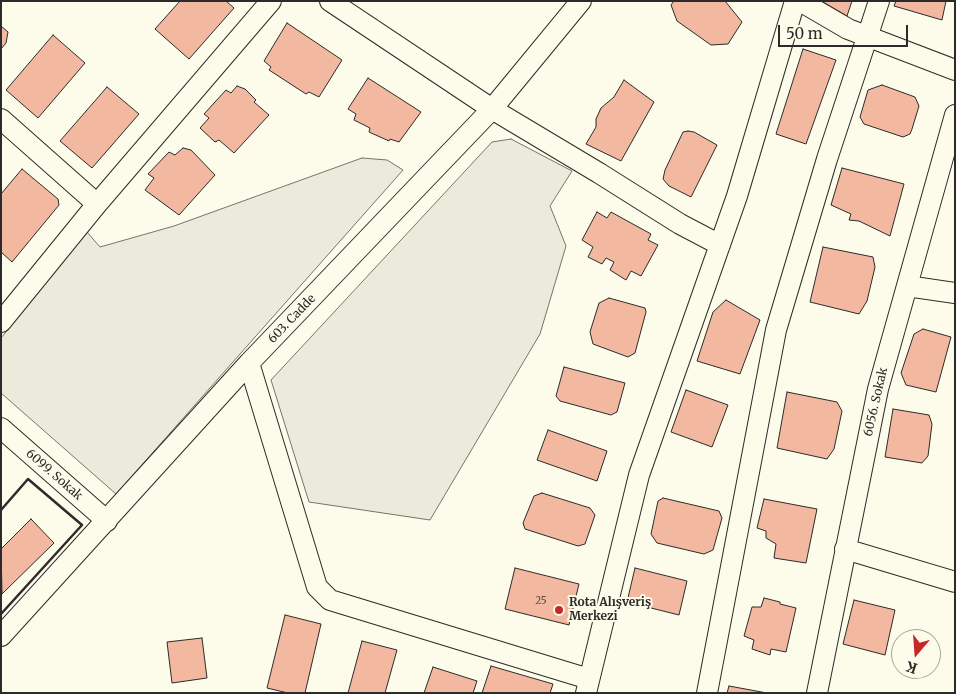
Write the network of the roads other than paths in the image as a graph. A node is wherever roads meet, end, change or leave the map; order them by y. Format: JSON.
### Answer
{"nodes":[{"id":1,"x":270,"y":1,"type":"edge"},
{"id":2,"x":330,"y":1,"type":"edge"},
{"id":3,"x":581,"y":1,"type":"edge"},
{"id":4,"x":794,"y":1,"type":"edge"},
{"id":5,"x":800,"y":1,"type":"edge"},
{"id":6,"x":879,"y":1,"type":"edge"},
{"id":7,"x":868,"y":37,"type":"junction"},
{"id":8,"x":955,"y":70,"type":"edge"},
{"id":9,"x":492,"y":109,"type":"junction"},
{"id":10,"x":955,"y":115,"type":"edge"},
{"id":11,"x":1,"y":119,"type":"edge"},
{"id":12,"x":97,"y":204,"type":"junction"},
{"id":13,"x":720,"y":245,"type":"junction"},
{"id":14,"x":906,"y":286,"type":"junction"},
{"id":15,"x":955,"y":293,"type":"edge"},
{"id":16,"x":1,"y":322,"type":"edge"},
{"id":17,"x":249,"y":363,"type":"junction"},
{"id":18,"x":1,"y":428,"type":"edge"},
{"id":19,"x":107,"y":521,"type":"junction"},
{"id":20,"x":845,"y":549,"type":"junction"},
{"id":21,"x":955,"y":582,"type":"edge"},
{"id":22,"x":1,"y":636,"type":"edge"},
{"id":23,"x":587,"y":686,"type":"edge"},
{"id":24,"x":707,"y":693,"type":"edge"},
{"id":25,"x":817,"y":693,"type":"edge"}],
"edges":[{"from":1,"to":12,"type":"street"},
{"from":2,"to":9,"type":"street"},
{"from":3,"to":9,"type":"street","name":"603. Cadde"},
{"from":4,"to":13,"type":"street"},
{"from":5,"to":7,"type":"street"},
{"from":6,"to":7,"type":"street"},
{"from":7,"to":8,"type":"street"},
{"from":7,"to":24,"type":"street"},
{"from":9,"to":13,"type":"street"},
{"from":9,"to":17,"type":"street","name":"603. Cadde"},
{"from":10,"to":14,"type":"street","name":"6056. Sokak"},
{"from":11,"to":12,"type":"street"},
{"from":12,"to":16,"type":"street"},
{"from":13,"to":23,"type":"street"},
{"from":14,"to":15,"type":"street"},
{"from":14,"to":20,"type":"street","name":"6056. Sokak"},
{"from":17,"to":19,"type":"street","name":"603. Cadde"},
{"from":17,"to":23,"type":"street"},
{"from":18,"to":19,"type":"street","name":"6099. Sokak"},
{"from":19,"to":22,"type":"street","name":"603. Cadde"},
{"from":20,"to":21,"type":"street"},
{"from":20,"to":25,"type":"street","name":"6056. Sokak"}]}
